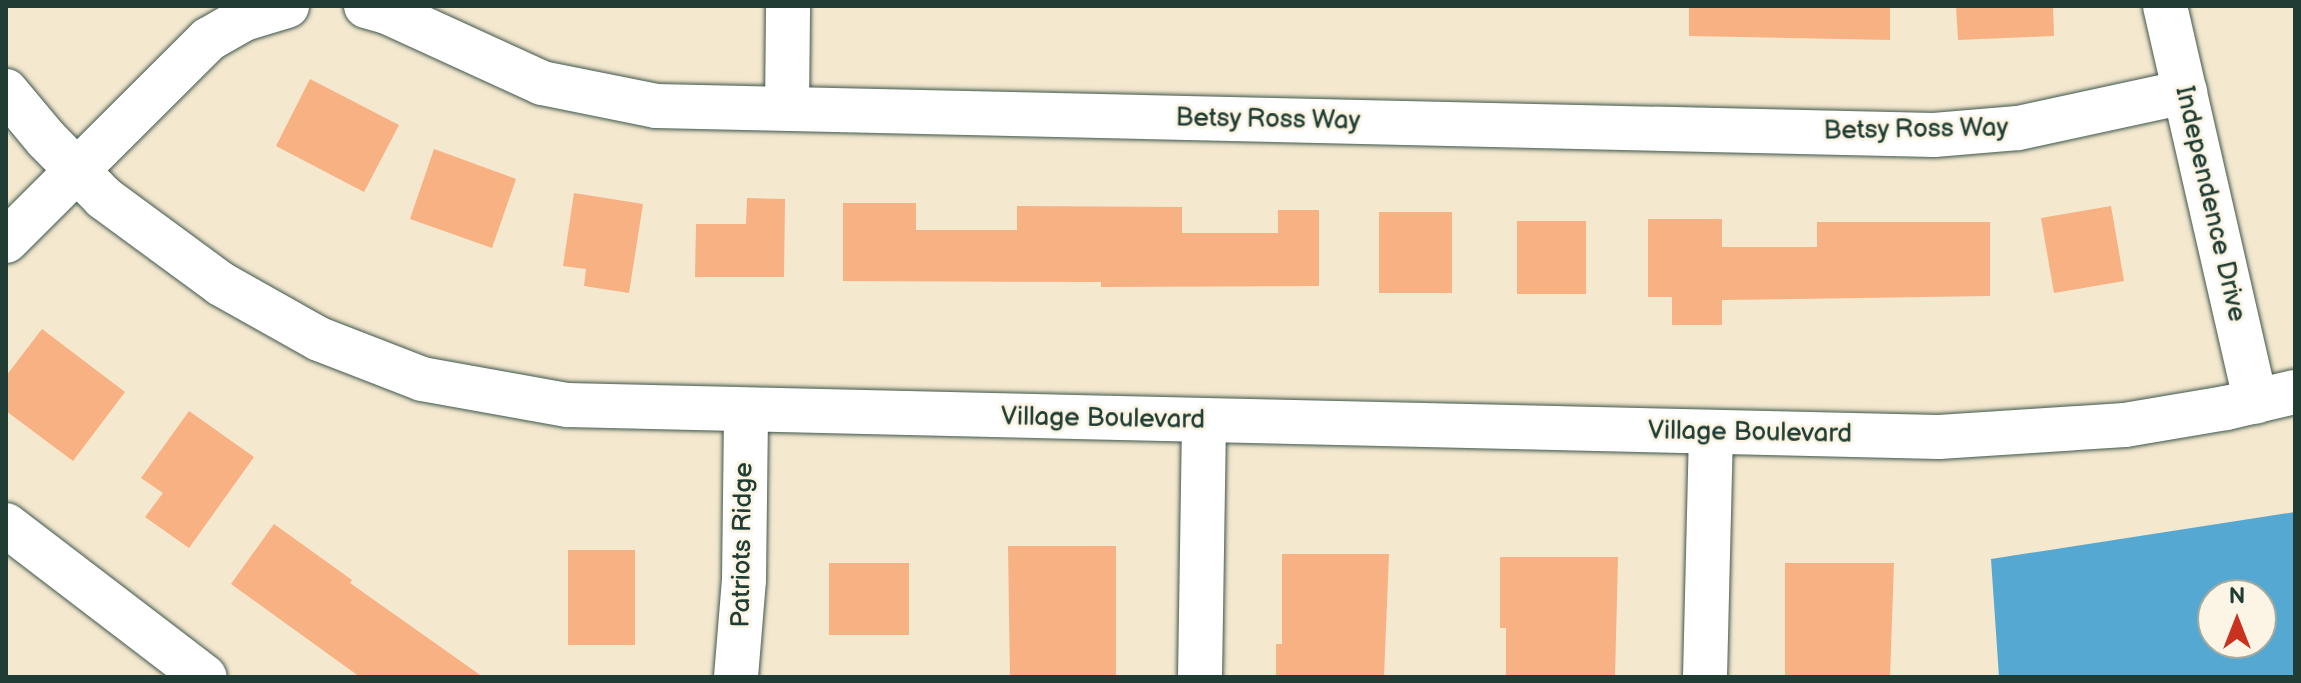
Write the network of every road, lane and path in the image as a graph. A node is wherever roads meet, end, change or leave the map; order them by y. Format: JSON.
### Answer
{"nodes":[{"id":1,"x":287,"y":6,"type":"edge"},
{"id":2,"x":366,"y":6,"type":"edge"},
{"id":3,"x":788,"y":6,"type":"edge"},
{"id":4,"x":2165,"y":6,"type":"edge"},
{"id":5,"x":6,"y":91,"type":"edge"},
{"id":6,"x":2185,"y":92,"type":"junction"},
{"id":7,"x":787,"y":108,"type":"junction"},
{"id":8,"x":74,"y":170,"type":"junction"},
{"id":9,"x":6,"y":241,"type":"edge"},
{"id":10,"x":2275,"y":397,"type":"edge"},
{"id":11,"x":746,"y":412,"type":"junction"},
{"id":12,"x":1204,"y":421,"type":"junction"},
{"id":13,"x":1711,"y":432,"type":"junction"},
{"id":14,"x":6,"y":525,"type":"edge"},
{"id":15,"x":205,"y":677,"type":"edge"},
{"id":16,"x":736,"y":677,"type":"edge"},
{"id":17,"x":1200,"y":677,"type":"edge"},
{"id":18,"x":1705,"y":677,"type":"edge"}],
"edges":[{"from":1,"to":8,"type":"street"},
{"from":2,"to":7,"type":"street","name":"Betsy Ross Way"},
{"from":3,"to":7,"type":"street"},
{"from":4,"to":6,"type":"street","name":"Independence Drive"},
{"from":5,"to":8,"type":"street","name":"Village Boulevard"},
{"from":6,"to":7,"type":"street","name":"Betsy Ross Way"},
{"from":6,"to":10,"type":"street","name":"Independence Drive"},
{"from":8,"to":9,"type":"street"},
{"from":8,"to":11,"type":"street","name":"Village Boulevard"},
{"from":10,"to":13,"type":"street","name":"Village Boulevard"},
{"from":11,"to":12,"type":"street","name":"Village Boulevard"},
{"from":11,"to":16,"type":"street","name":"Patriots Ridge"},
{"from":12,"to":13,"type":"street","name":"Village Boulevard"},
{"from":12,"to":17,"type":"street"},
{"from":13,"to":18,"type":"street"},
{"from":14,"to":15,"type":"street"}]}
